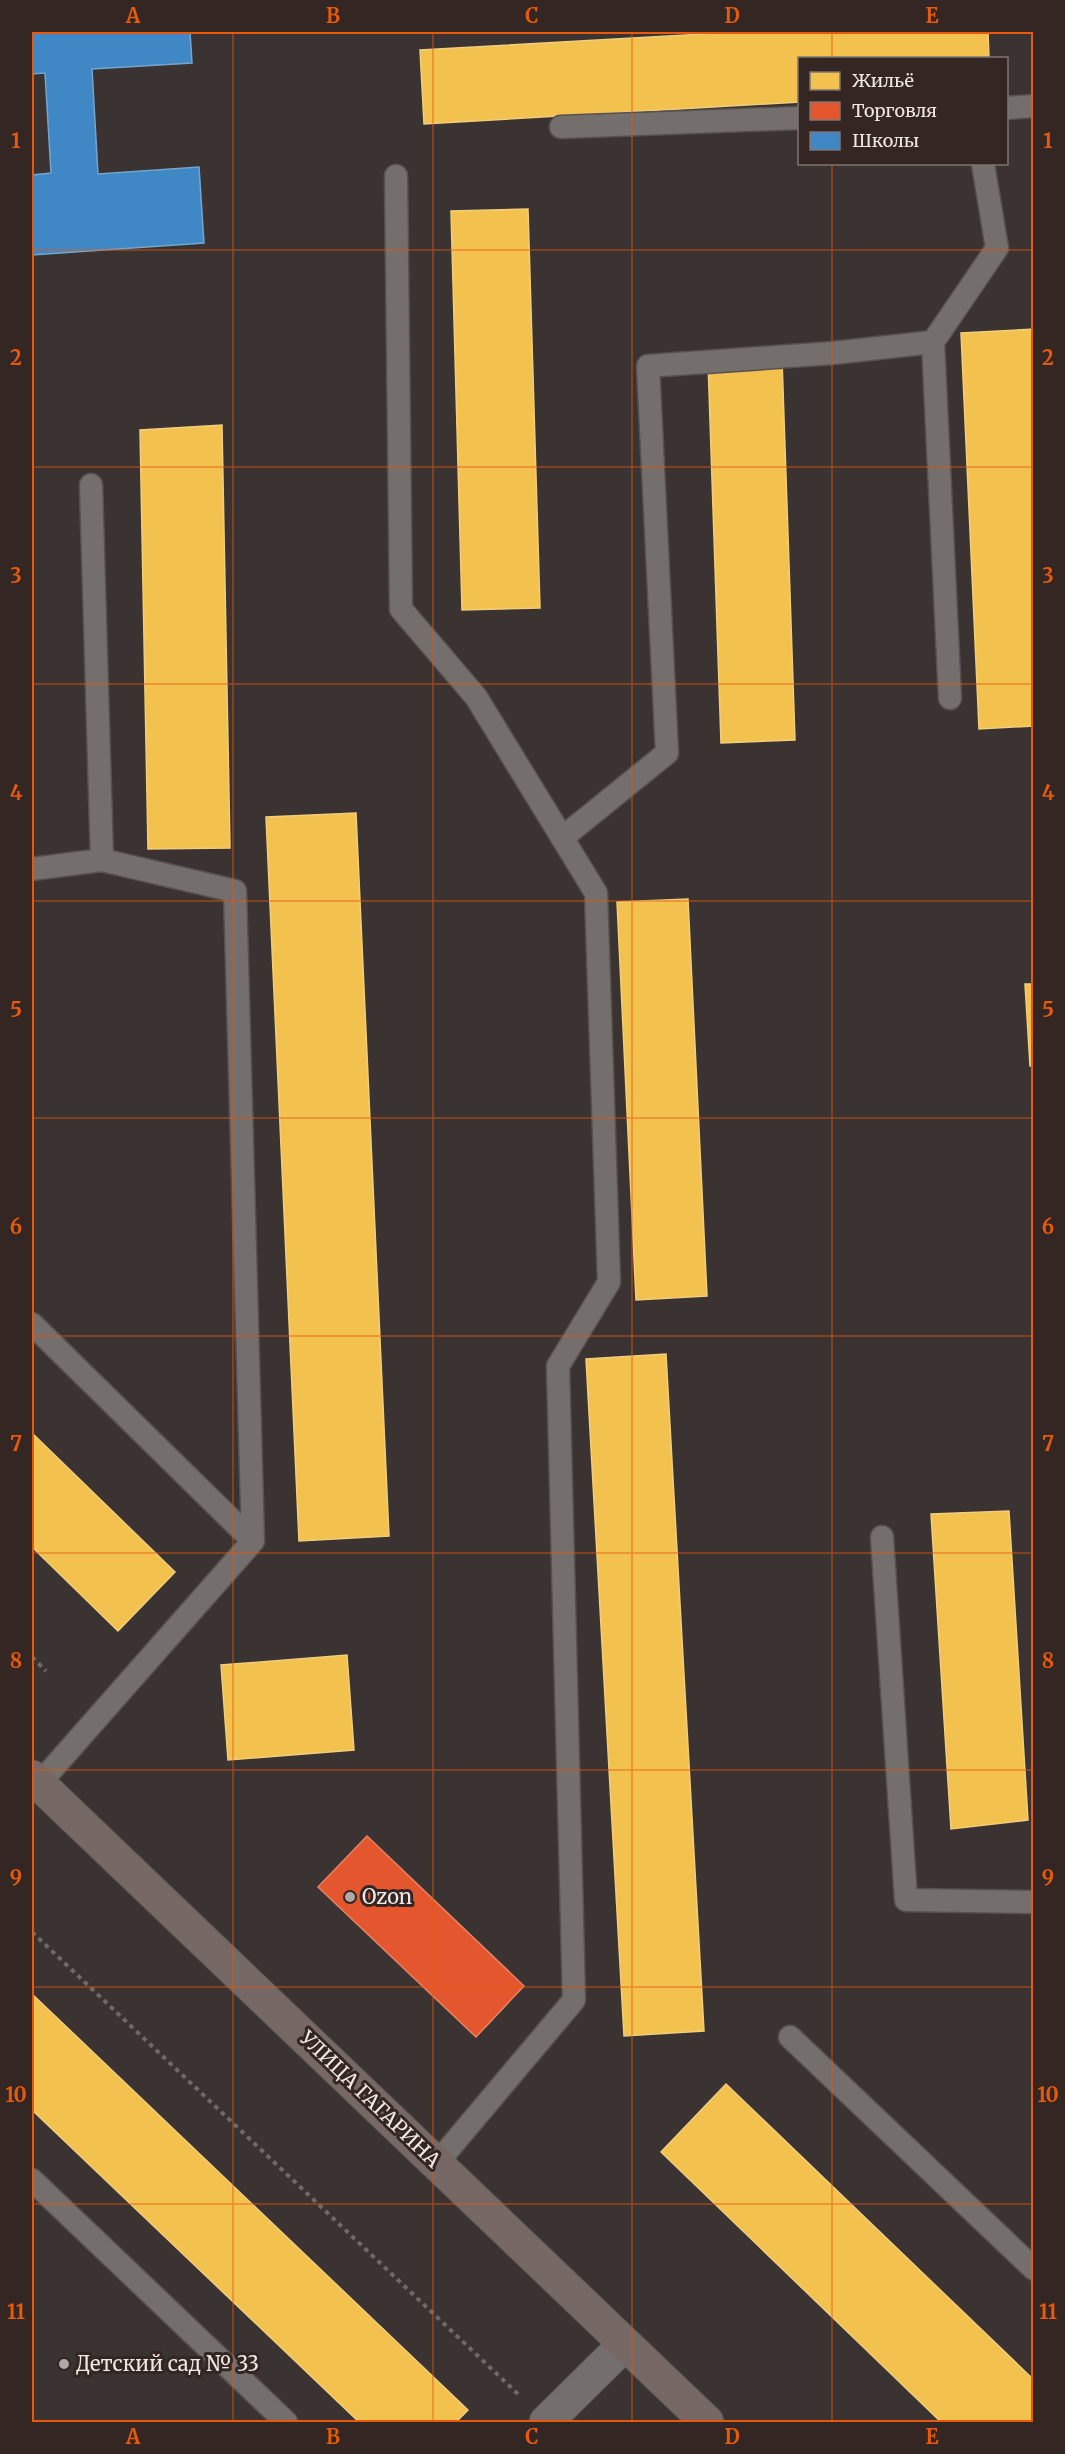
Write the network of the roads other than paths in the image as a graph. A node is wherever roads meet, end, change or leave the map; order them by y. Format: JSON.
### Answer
{"nodes":[{"id":1,"x":1034,"y":105,"type":"edge"},
{"id":2,"x":1008,"y":108,"type":"edge"},
{"id":3,"x":798,"y":118,"type":"edge"},
{"id":4,"x":561,"y":127,"type":"dead end"},
{"id":5,"x":983,"y":165,"type":"edge"},
{"id":6,"x":396,"y":176,"type":"dead end"},
{"id":7,"x":933,"y":342,"type":"junction"},
{"id":8,"x":92,"y":485,"type":"dead end"},
{"id":9,"x":950,"y":698,"type":"dead end"},
{"id":10,"x":562,"y":838,"type":"junction"},
{"id":11,"x":102,"y":860,"type":"junction"},
{"id":12,"x":32,"y":869,"type":"edge"},
{"id":13,"x":32,"y":1324,"type":"edge"},
{"id":14,"x":882,"y":1537,"type":"dead end"},
{"id":15,"x":254,"y":1541,"type":"junction"},
{"id":16,"x":35,"y":1781,"type":"edge"},
{"id":17,"x":1034,"y":1902,"type":"edge"},
{"id":18,"x":790,"y":2037,"type":"dead end"},
{"id":19,"x":437,"y":2163,"type":"junction"},
{"id":20,"x":32,"y":2180,"type":"edge"},
{"id":21,"x":1034,"y":2268,"type":"edge"},
{"id":22,"x":625,"y":2344,"type":"junction"},
{"id":23,"x":286,"y":2422,"type":"edge"},
{"id":24,"x":547,"y":2422,"type":"edge"},
{"id":25,"x":707,"y":2422,"type":"edge"}],
"edges":[{"from":1,"to":2,"type":"lane"},
{"from":3,"to":4,"type":"lane"},
{"from":5,"to":7,"type":"lane"},
{"from":6,"to":10,"type":"lane"},
{"from":7,"to":9,"type":"lane"},
{"from":7,"to":10,"type":"lane"},
{"from":8,"to":11,"type":"lane"},
{"from":10,"to":19,"type":"lane"},
{"from":11,"to":12,"type":"lane"},
{"from":11,"to":15,"type":"lane"},
{"from":13,"to":15,"type":"lane"},
{"from":14,"to":17,"type":"lane"},
{"from":15,"to":16,"type":"lane"},
{"from":16,"to":19,"type":"main road","name":"УЛИЦА ГАГАРИНА"},
{"from":18,"to":21,"type":"lane"},
{"from":19,"to":22,"type":"main road","name":"УЛИЦА ГАГАРИНА"},
{"from":20,"to":23,"type":"lane"},
{"from":22,"to":24,"type":"street"},
{"from":22,"to":25,"type":"main road","name":"УЛИЦА ГАГАРИНА"}]}
